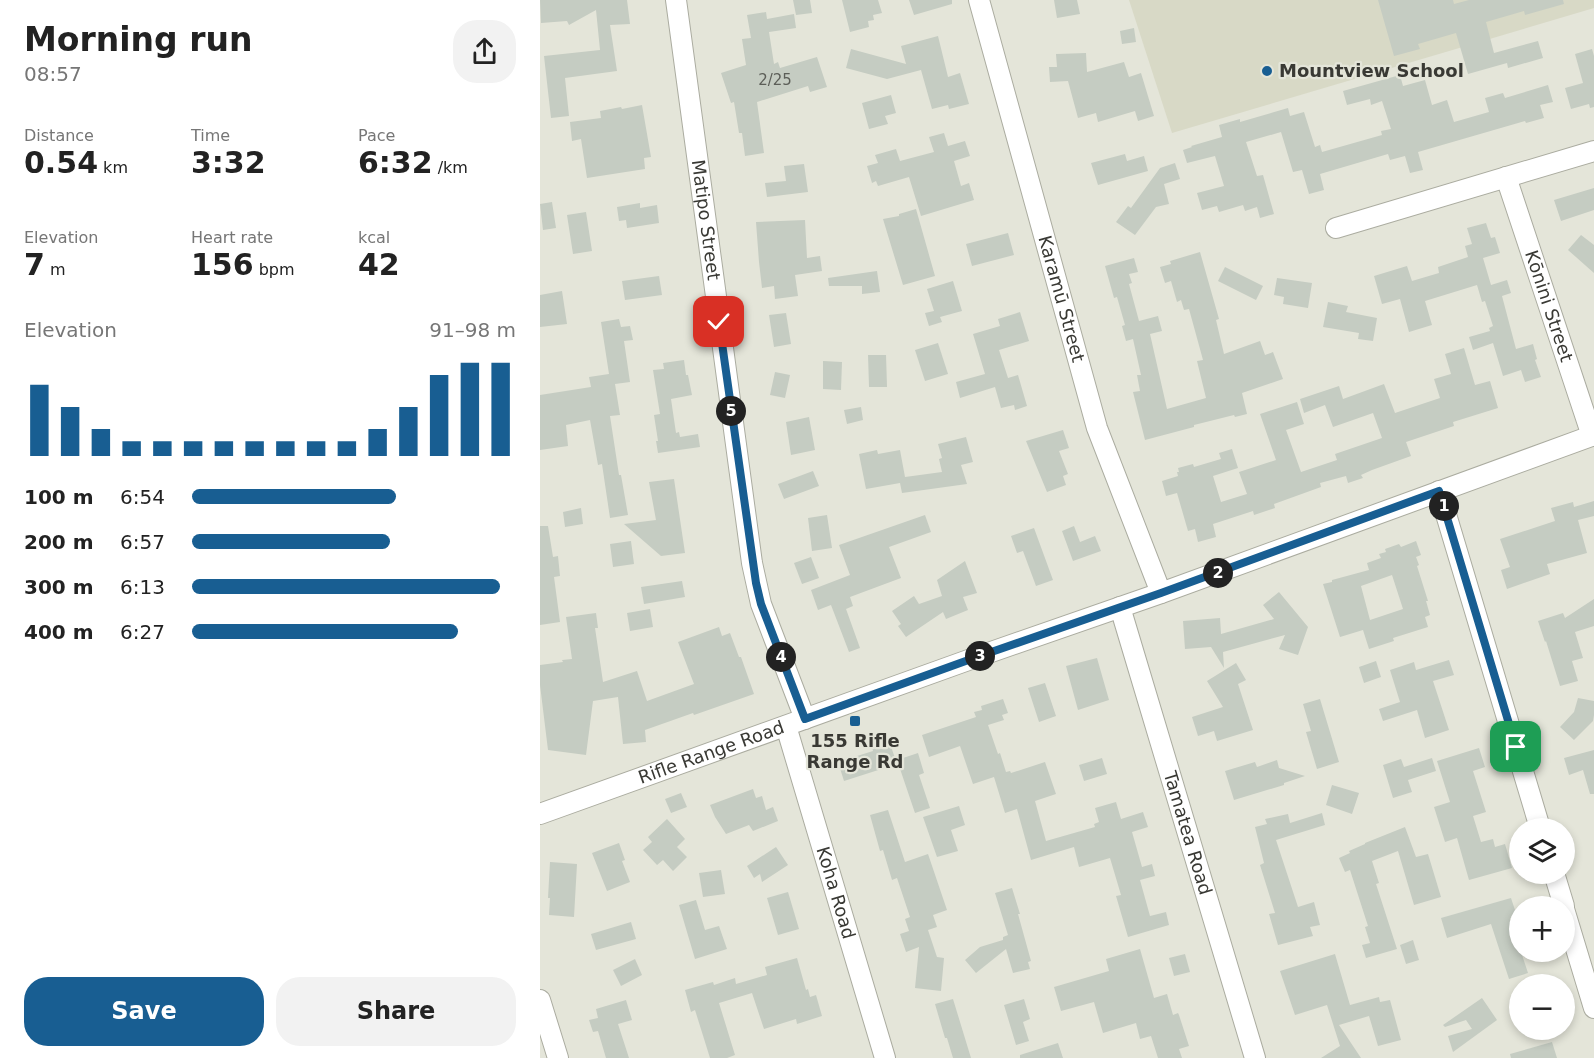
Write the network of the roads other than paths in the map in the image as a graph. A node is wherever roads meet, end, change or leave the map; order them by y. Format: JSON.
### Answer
{"nodes":[{"id":1,"x":676,"y":0,"type":"edge"},
{"id":2,"x":979,"y":0,"type":"edge"},
{"id":3,"x":1594,"y":151,"type":"edge"},
{"id":4,"x":1506,"y":177,"type":"junction"},
{"id":5,"x":1336,"y":228,"type":"dead end"},
{"id":6,"x":1593,"y":436,"type":"edge"},
{"id":7,"x":1439,"y":491,"type":"junction"},
{"id":8,"x":1161,"y":593,"type":"junction"},
{"id":9,"x":1120,"y":607,"type":"junction"},
{"id":10,"x":805,"y":719,"type":"junction"},
{"id":11,"x":786,"y":726,"type":"junction"},
{"id":12,"x":540,"y":814,"type":"edge"},
{"id":13,"x":1537,"y":818,"type":"edge"},
{"id":14,"x":1575,"y":945,"type":"edge"},
{"id":15,"x":540,"y":1000,"type":"edge"},
{"id":16,"x":1594,"y":1008,"type":"edge"},
{"id":17,"x":558,"y":1058,"type":"edge"},
{"id":18,"x":885,"y":1058,"type":"edge"},
{"id":19,"x":1256,"y":1058,"type":"edge"}],
"edges":[{"from":1,"to":10,"type":"street","name":"Matipo Street"},
{"from":2,"to":8,"type":"street","name":"Karamū Street"},
{"from":3,"to":4,"type":"street"},
{"from":4,"to":5,"type":"street"},
{"from":4,"to":6,"type":"street","name":"Kōnini Street"},
{"from":6,"to":7,"type":"street","name":"Rifle Range Road"},
{"from":7,"to":8,"type":"street","name":"Rifle Range Road"},
{"from":7,"to":13,"type":"street"},
{"from":8,"to":9,"type":"street","name":"Rifle Range Road"},
{"from":9,"to":10,"type":"street","name":"Rifle Range Road"},
{"from":9,"to":19,"type":"street","name":"Tamatea Road"},
{"from":10,"to":11,"type":"street","name":"Rifle Range Road"},
{"from":11,"to":12,"type":"street","name":"Rifle Range Road"},
{"from":11,"to":18,"type":"street","name":"Koha Road"},
{"from":14,"to":16,"type":"street"},
{"from":15,"to":17,"type":"street"}]}
